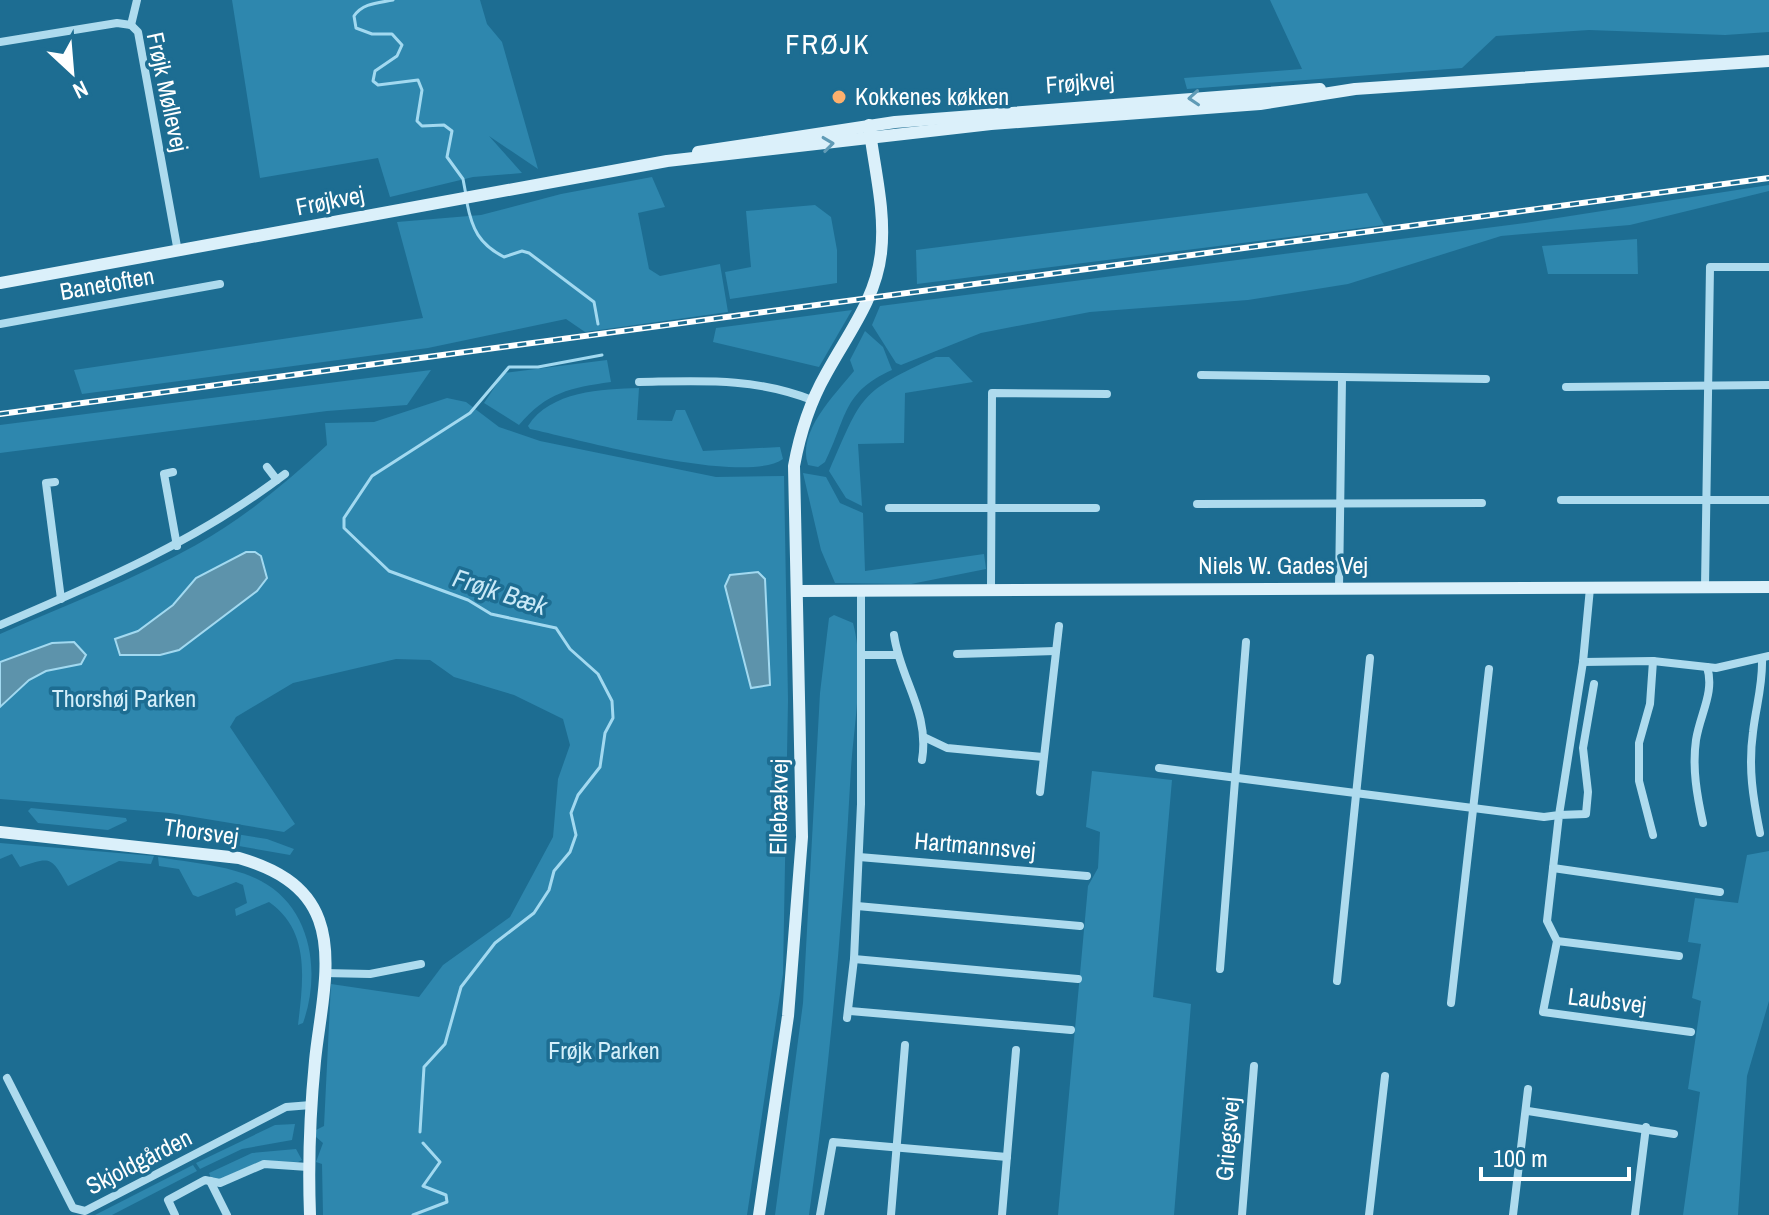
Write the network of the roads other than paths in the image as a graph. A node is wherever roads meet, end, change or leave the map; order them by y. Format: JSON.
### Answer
{"nodes":[{"id":1,"x":137,"y":0,"type":"edge"},
{"id":2,"x":131,"y":25,"type":"junction"},
{"id":3,"x":0,"y":42,"type":"edge"},
{"id":4,"x":1769,"y":61,"type":"edge"},
{"id":5,"x":870,"y":132,"type":"junction"},
{"id":6,"x":178,"y":252,"type":"junction"},
{"id":7,"x":1769,"y":267,"type":"edge"},
{"id":8,"x":0,"y":283,"type":"edge"},
{"id":9,"x":220,"y":284,"type":"dead end"},
{"id":10,"x":0,"y":324,"type":"edge"},
{"id":11,"x":1201,"y":375,"type":"dead end"},
{"id":12,"x":1342,"y":379,"type":"junction"},
{"id":13,"x":1486,"y":379,"type":"dead end"},
{"id":14,"x":639,"y":382,"type":"dead end"},
{"id":15,"x":1706,"y":384,"type":"junction"},
{"id":16,"x":1769,"y":385,"type":"edge"},
{"id":17,"x":1566,"y":387,"type":"dead end"},
{"id":18,"x":1107,"y":394,"type":"dead end"},
{"id":19,"x":812,"y":400,"type":"junction"},
{"id":20,"x":267,"y":467,"type":"dead end"},
{"id":21,"x":173,"y":472,"type":"dead end"},
{"id":22,"x":55,"y":482,"type":"dead end"},
{"id":23,"x":1705,"y":499,"type":"junction"},
{"id":24,"x":1561,"y":500,"type":"dead end"},
{"id":25,"x":1769,"y":500,"type":"edge"},
{"id":26,"x":1482,"y":503,"type":"dead end"},
{"id":27,"x":1197,"y":504,"type":"dead end"},
{"id":28,"x":1340,"y":505,"type":"junction"},
{"id":29,"x":889,"y":508,"type":"dead end"},
{"id":30,"x":991,"y":508,"type":"junction"},
{"id":31,"x":1096,"y":508,"type":"dead end"},
{"id":32,"x":177,"y":546,"type":"junction"},
{"id":33,"x":1705,"y":587,"type":"junction"},
{"id":34,"x":1769,"y":587,"type":"edge"},
{"id":35,"x":991,"y":588,"type":"junction"},
{"id":36,"x":1339,"y":588,"type":"junction"},
{"id":37,"x":1590,"y":588,"type":"junction"},
{"id":38,"x":861,"y":589,"type":"junction"},
{"id":39,"x":798,"y":591,"type":"junction"},
{"id":40,"x":61,"y":599,"type":"junction"},
{"id":41,"x":0,"y":625,"type":"edge"},
{"id":42,"x":1059,"y":626,"type":"dead end"},
{"id":43,"x":894,"y":635,"type":"dead end"},
{"id":44,"x":1246,"y":642,"type":"dead end"},
{"id":45,"x":1055,"y":651,"type":"junction"},
{"id":46,"x":957,"y":654,"type":"dead end"},
{"id":47,"x":861,"y":655,"type":"junction"},
{"id":48,"x":897,"y":655,"type":"junction"},
{"id":49,"x":1765,"y":657,"type":"edge"},
{"id":50,"x":1370,"y":658,"type":"dead end"},
{"id":51,"x":1653,"y":661,"type":"junction"},
{"id":52,"x":1583,"y":662,"type":"junction"},
{"id":53,"x":1707,"y":667,"type":"junction"},
{"id":54,"x":1489,"y":669,"type":"dead end"},
{"id":55,"x":1594,"y":684,"type":"dead end"},
{"id":56,"x":926,"y":738,"type":"junction"},
{"id":57,"x":1043,"y":757,"type":"junction"},
{"id":58,"x":922,"y":760,"type":"dead end"},
{"id":59,"x":1159,"y":768,"type":"dead end"},
{"id":60,"x":1237,"y":778,"type":"junction"},
{"id":61,"x":1040,"y":792,"type":"dead end"},
{"id":62,"x":1358,"y":793,"type":"junction"},
{"id":63,"x":1474,"y":807,"type":"junction"},
{"id":64,"x":1559,"y":815,"type":"junction"},
{"id":65,"x":1703,"y":823,"type":"dead end"},
{"id":66,"x":0,"y":832,"type":"edge"},
{"id":67,"x":1760,"y":833,"type":"dead end"},
{"id":68,"x":1653,"y":835,"type":"dead end"},
{"id":69,"x":859,"y":857,"type":"junction"},
{"id":70,"x":1553,"y":868,"type":"junction"},
{"id":71,"x":1087,"y":876,"type":"dead end"},
{"id":72,"x":1720,"y":892,"type":"dead end"},
{"id":73,"x":857,"y":906,"type":"junction"},
{"id":74,"x":1080,"y":926,"type":"dead end"},
{"id":75,"x":1557,"y":941,"type":"junction"},
{"id":76,"x":1679,"y":956,"type":"dead end"},
{"id":77,"x":854,"y":959,"type":"junction"},
{"id":78,"x":421,"y":964,"type":"dead end"},
{"id":79,"x":1220,"y":969,"type":"dead end"},
{"id":80,"x":323,"y":972,"type":"junction"},
{"id":81,"x":1078,"y":979,"type":"dead end"},
{"id":82,"x":1337,"y":981,"type":"dead end"},
{"id":83,"x":1451,"y":1003,"type":"dead end"},
{"id":84,"x":1071,"y":1030,"type":"dead end"},
{"id":85,"x":1691,"y":1032,"type":"dead end"},
{"id":86,"x":905,"y":1045,"type":"dead end"},
{"id":87,"x":1016,"y":1050,"type":"dead end"},
{"id":88,"x":1254,"y":1066,"type":"dead end"},
{"id":89,"x":1385,"y":1076,"type":"dead end"},
{"id":90,"x":7,"y":1078,"type":"dead end"},
{"id":91,"x":1528,"y":1089,"type":"dead end"},
{"id":92,"x":311,"y":1105,"type":"junction"},
{"id":93,"x":1528,"y":1111,"type":"junction"},
{"id":94,"x":1646,"y":1127,"type":"junction"},
{"id":95,"x":1674,"y":1134,"type":"dead end"},
{"id":96,"x":895,"y":1146,"type":"junction"},
{"id":97,"x":1007,"y":1157,"type":"junction"},
{"id":98,"x":308,"y":1167,"type":"junction"},
{"id":99,"x":210,"y":1181,"type":"junction"},
{"id":100,"x":175,"y":1215,"type":"edge"},
{"id":101,"x":227,"y":1215,"type":"edge"},
{"id":102,"x":310,"y":1215,"type":"edge"},
{"id":103,"x":759,"y":1215,"type":"edge"},
{"id":104,"x":820,"y":1215,"type":"edge"},
{"id":105,"x":891,"y":1215,"type":"edge"},
{"id":106,"x":1002,"y":1215,"type":"edge"},
{"id":107,"x":1242,"y":1215,"type":"edge"},
{"id":108,"x":1369,"y":1215,"type":"edge"},
{"id":109,"x":1513,"y":1215,"type":"edge"},
{"id":110,"x":1635,"y":1215,"type":"edge"}],
"edges":[{"from":1,"to":2,"type":"street"},
{"from":2,"to":3,"type":"street","name":"Frøjk Møllevej"},
{"from":2,"to":6,"type":"street","name":"Frøjk Møllevej"},
{"from":4,"to":5,"type":"street","name":"Frøjkvej"},
{"from":5,"to":6,"type":"street","name":"Frøjkvej"},
{"from":5,"to":19,"type":"street","name":"Ellebækvej"},
{"from":6,"to":8,"type":"street","name":"Frøjkvej"},
{"from":7,"to":15,"type":"street"},
{"from":9,"to":10,"type":"street","name":"Banetoften"},
{"from":11,"to":12,"type":"street"},
{"from":12,"to":13,"type":"street"},
{"from":12,"to":28,"type":"street"},
{"from":14,"to":19,"type":"street"},
{"from":15,"to":16,"type":"street"},
{"from":15,"to":17,"type":"street"},
{"from":15,"to":23,"type":"street"},
{"from":18,"to":30,"type":"street"},
{"from":19,"to":39,"type":"street","name":"Ellebækvej"},
{"from":20,"to":32,"type":"street"},
{"from":21,"to":32,"type":"street"},
{"from":22,"to":40,"type":"street"},
{"from":23,"to":24,"type":"street"},
{"from":23,"to":25,"type":"street"},
{"from":23,"to":33,"type":"street"},
{"from":26,"to":28,"type":"street"},
{"from":27,"to":28,"type":"street"},
{"from":28,"to":36,"type":"street"},
{"from":29,"to":30,"type":"street"},
{"from":30,"to":31,"type":"street"},
{"from":30,"to":35,"type":"street"},
{"from":32,"to":40,"type":"street"},
{"from":33,"to":34,"type":"street","name":"Niels W. Gades Vej"},
{"from":33,"to":37,"type":"street","name":"Niels W. Gades Vej"},
{"from":35,"to":36,"type":"street","name":"Niels W. Gades Vej"},
{"from":35,"to":38,"type":"street","name":"Niels W. Gades Vej"},
{"from":36,"to":37,"type":"street","name":"Niels W. Gades Vej"},
{"from":37,"to":52,"type":"street","name":"Laubsvej"},
{"from":38,"to":39,"type":"street","name":"Niels W. Gades Vej"},
{"from":38,"to":47,"type":"street"},
{"from":39,"to":103,"type":"street","name":"Ellebækvej"},
{"from":40,"to":41,"type":"street"},
{"from":42,"to":45,"type":"street"},
{"from":43,"to":48,"type":"street"},
{"from":44,"to":60,"type":"street"},
{"from":45,"to":46,"type":"street"},
{"from":45,"to":57,"type":"street"},
{"from":47,"to":48,"type":"street"},
{"from":47,"to":69,"type":"street"},
{"from":48,"to":56,"type":"street"},
{"from":49,"to":53,"type":"street"},
{"from":49,"to":67,"type":"street"},
{"from":50,"to":62,"type":"street"},
{"from":51,"to":52,"type":"street"},
{"from":51,"to":53,"type":"street"},
{"from":51,"to":68,"type":"street"},
{"from":52,"to":64,"type":"street","name":"Laubsvej"},
{"from":53,"to":65,"type":"street"},
{"from":54,"to":63,"type":"street"},
{"from":55,"to":64,"type":"street"},
{"from":56,"to":57,"type":"street"},
{"from":56,"to":58,"type":"street"},
{"from":57,"to":61,"type":"street"},
{"from":59,"to":60,"type":"street"},
{"from":60,"to":62,"type":"street"},
{"from":60,"to":79,"type":"street"},
{"from":62,"to":63,"type":"street"},
{"from":62,"to":82,"type":"street"},
{"from":63,"to":64,"type":"street"},
{"from":63,"to":83,"type":"street"},
{"from":64,"to":70,"type":"street","name":"Laubsvej"},
{"from":66,"to":80,"type":"street","name":"Thorsvej"},
{"from":69,"to":71,"type":"street","name":"Hartmannsvej"},
{"from":69,"to":73,"type":"street"},
{"from":70,"to":72,"type":"street"},
{"from":70,"to":75,"type":"street","name":"Laubsvej"},
{"from":73,"to":74,"type":"street"},
{"from":73,"to":77,"type":"street"},
{"from":75,"to":76,"type":"street"},
{"from":75,"to":85,"type":"street","name":"Laubsvej"},
{"from":77,"to":81,"type":"street"},
{"from":77,"to":84,"type":"street"},
{"from":78,"to":80,"type":"street"},
{"from":80,"to":92,"type":"street","name":"Thorsvej"},
{"from":86,"to":96,"type":"street"},
{"from":87,"to":97,"type":"street"},
{"from":88,"to":107,"type":"street","name":"Griegsvej"},
{"from":89,"to":108,"type":"street"},
{"from":90,"to":92,"type":"street","name":"Skjoldgården"},
{"from":91,"to":93,"type":"street"},
{"from":92,"to":98,"type":"street","name":"Thorsvej"},
{"from":93,"to":94,"type":"street"},
{"from":93,"to":109,"type":"street"},
{"from":94,"to":95,"type":"street"},
{"from":94,"to":110,"type":"street"},
{"from":96,"to":97,"type":"street"},
{"from":96,"to":104,"type":"street"},
{"from":96,"to":105,"type":"street"},
{"from":97,"to":106,"type":"street"},
{"from":98,"to":99,"type":"street"},
{"from":98,"to":102,"type":"street","name":"Thorsvej"},
{"from":99,"to":100,"type":"street"},
{"from":99,"to":101,"type":"street"}]}
